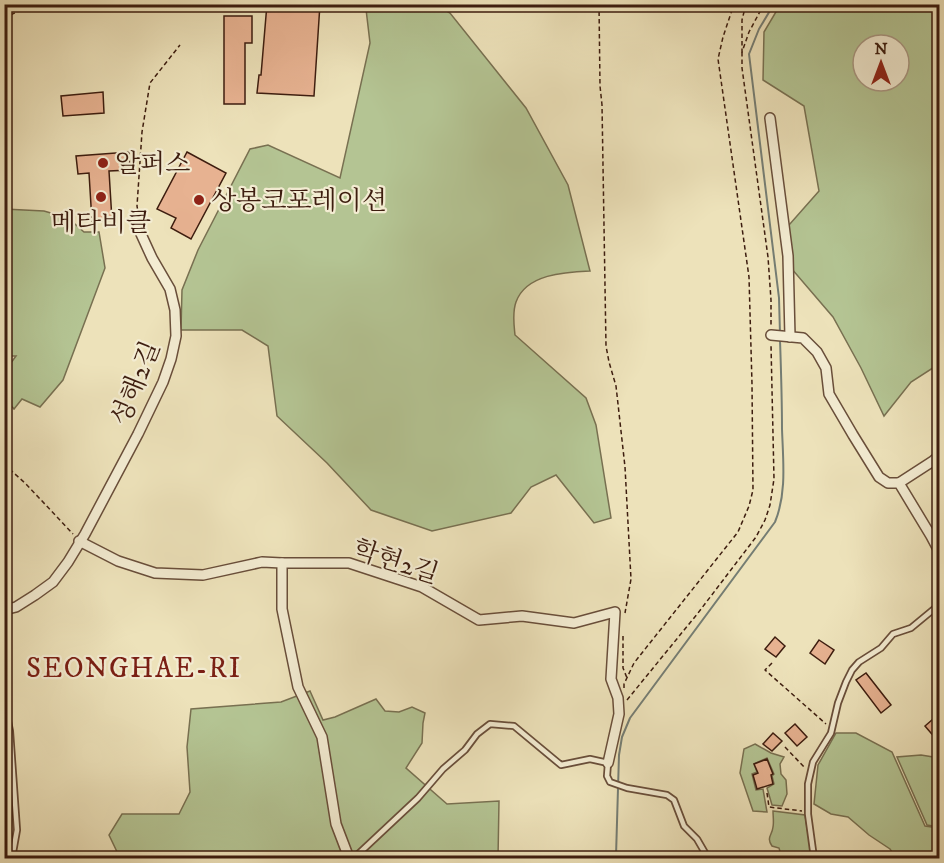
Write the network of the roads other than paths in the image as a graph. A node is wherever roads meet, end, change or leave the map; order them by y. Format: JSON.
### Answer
{"nodes":[{"id":1,"x":770,"y":118,"type":"dead end"},
{"id":2,"x":141,"y":234,"type":"road end"},
{"id":3,"x":771,"y":335,"type":"road end"},
{"id":4,"x":790,"y":337,"type":"junction"},
{"id":5,"x":939,"y":455,"type":"edge"},
{"id":6,"x":899,"y":483,"type":"junction"},
{"id":7,"x":935,"y":533,"type":"edge"},
{"id":8,"x":79,"y":541,"type":"junction"},
{"id":9,"x":939,"y":554,"type":"edge"},
{"id":10,"x":282,"y":563,"type":"junction"},
{"id":11,"x":939,"y":608,"type":"edge"},
{"id":12,"x":4,"y":610,"type":"edge"},
{"id":13,"x":4,"y":702,"type":"edge"},
{"id":14,"x":608,"y":763,"type":"junction"},
{"id":15,"x":12,"y":858,"type":"edge"},
{"id":16,"x":349,"y":858,"type":"edge"},
{"id":17,"x":354,"y":858,"type":"edge"},
{"id":18,"x":708,"y":858,"type":"edge"},
{"id":19,"x":814,"y":858,"type":"edge"}],
"edges":[{"from":1,"to":4,"type":"street"},
{"from":2,"to":8,"type":"street","name":"성해2길"},
{"from":3,"to":4,"type":"street"},
{"from":4,"to":6,"type":"street"},
{"from":5,"to":6,"type":"street"},
{"from":6,"to":7,"type":"street"},
{"from":7,"to":9,"type":"street"},
{"from":8,"to":10,"type":"street","name":"학현2길"},
{"from":8,"to":12,"type":"street","name":"성해2길"},
{"from":10,"to":14,"type":"street","name":"학현2길"},
{"from":10,"to":16,"type":"street"},
{"from":11,"to":19,"type":"lane"},
{"from":13,"to":15,"type":"lane"},
{"from":14,"to":17,"type":"lane"},
{"from":14,"to":18,"type":"lane"}]}
